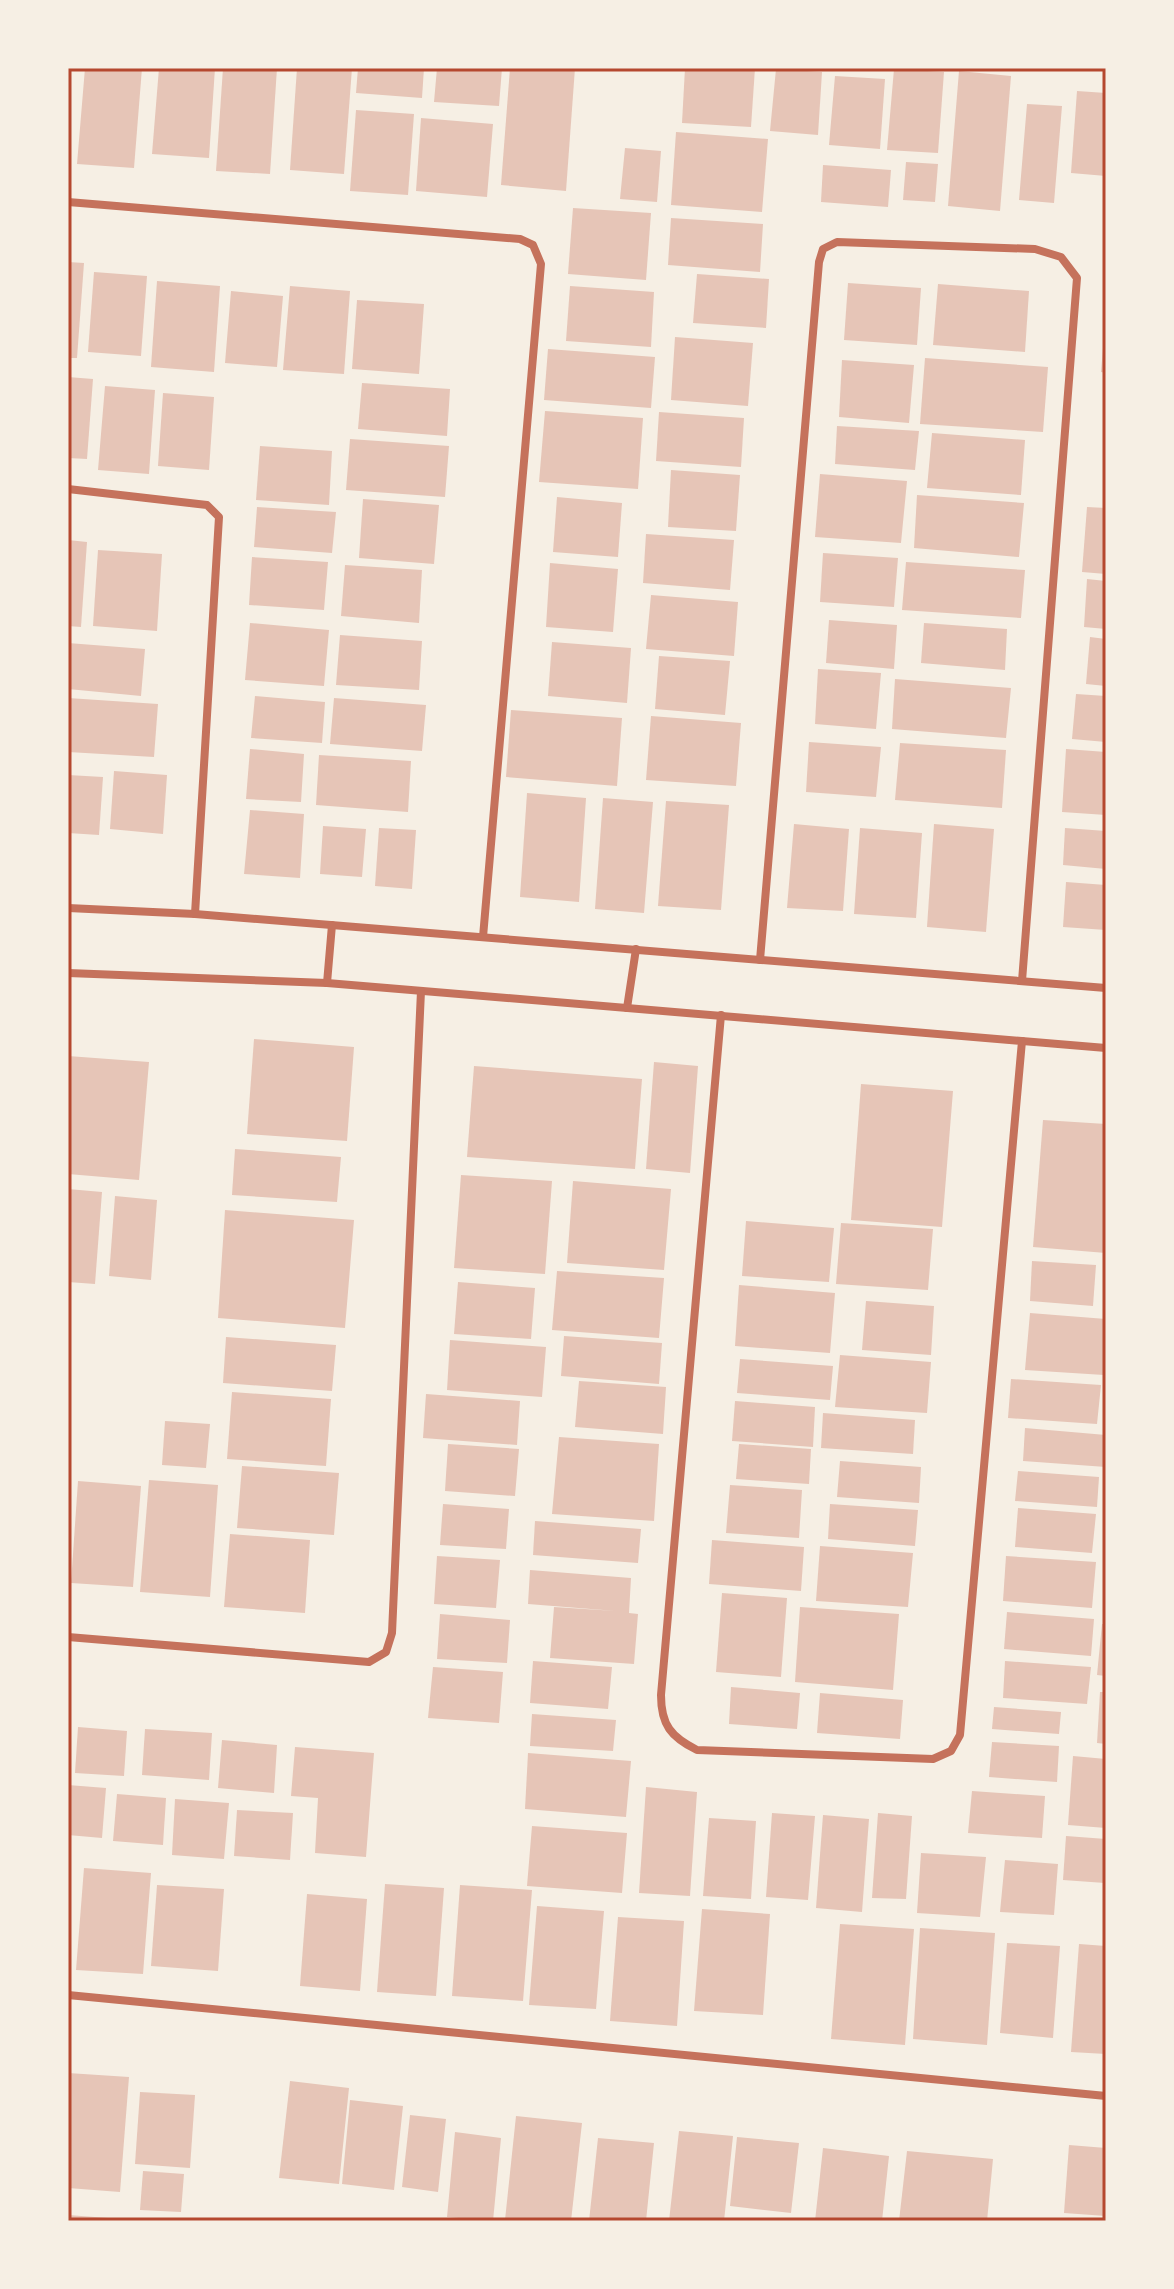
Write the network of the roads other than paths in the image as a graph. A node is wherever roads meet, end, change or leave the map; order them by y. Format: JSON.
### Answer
{"nodes":[{"id":1,"x":68,"y":202,"type":"edge"},
{"id":2,"x":68,"y":489,"type":"edge"},
{"id":3,"x":68,"y":908,"type":"edge"},
{"id":4,"x":195,"y":914,"type":"junction"},
{"id":5,"x":332,"y":925,"type":"junction"},
{"id":6,"x":483,"y":937,"type":"junction"},
{"id":7,"x":636,"y":949,"type":"junction"},
{"id":8,"x":760,"y":960,"type":"junction"},
{"id":9,"x":68,"y":973,"type":"edge"},
{"id":10,"x":1022,"y":981,"type":"junction"},
{"id":11,"x":327,"y":983,"type":"junction"},
{"id":12,"x":1106,"y":988,"type":"edge"},
{"id":13,"x":421,"y":991,"type":"junction"},
{"id":14,"x":627,"y":1008,"type":"junction"},
{"id":15,"x":721,"y":1015,"type":"junction"},
{"id":16,"x":1022,"y":1041,"type":"junction"},
{"id":17,"x":1106,"y":1048,"type":"edge"},
{"id":18,"x":68,"y":1637,"type":"edge"},
{"id":19,"x":68,"y":1995,"type":"edge"},
{"id":20,"x":1106,"y":2096,"type":"edge"}],
"edges":[{"from":1,"to":6,"type":"street"},
{"from":2,"to":4,"type":"street"},
{"from":3,"to":4,"type":"street"},
{"from":4,"to":5,"type":"street"},
{"from":5,"to":6,"type":"street"},
{"from":5,"to":11,"type":"street"},
{"from":6,"to":7,"type":"street"},
{"from":7,"to":8,"type":"street"},
{"from":7,"to":14,"type":"street"},
{"from":8,"to":10,"type":"street"},
{"from":8,"to":10,"type":"street"},
{"from":9,"to":11,"type":"street"},
{"from":10,"to":12,"type":"street"},
{"from":11,"to":13,"type":"street"},
{"from":13,"to":14,"type":"street"},
{"from":13,"to":18,"type":"street"},
{"from":14,"to":15,"type":"street"},
{"from":15,"to":16,"type":"street"},
{"from":15,"to":16,"type":"street"},
{"from":16,"to":17,"type":"street"},
{"from":19,"to":20,"type":"street"}]}
